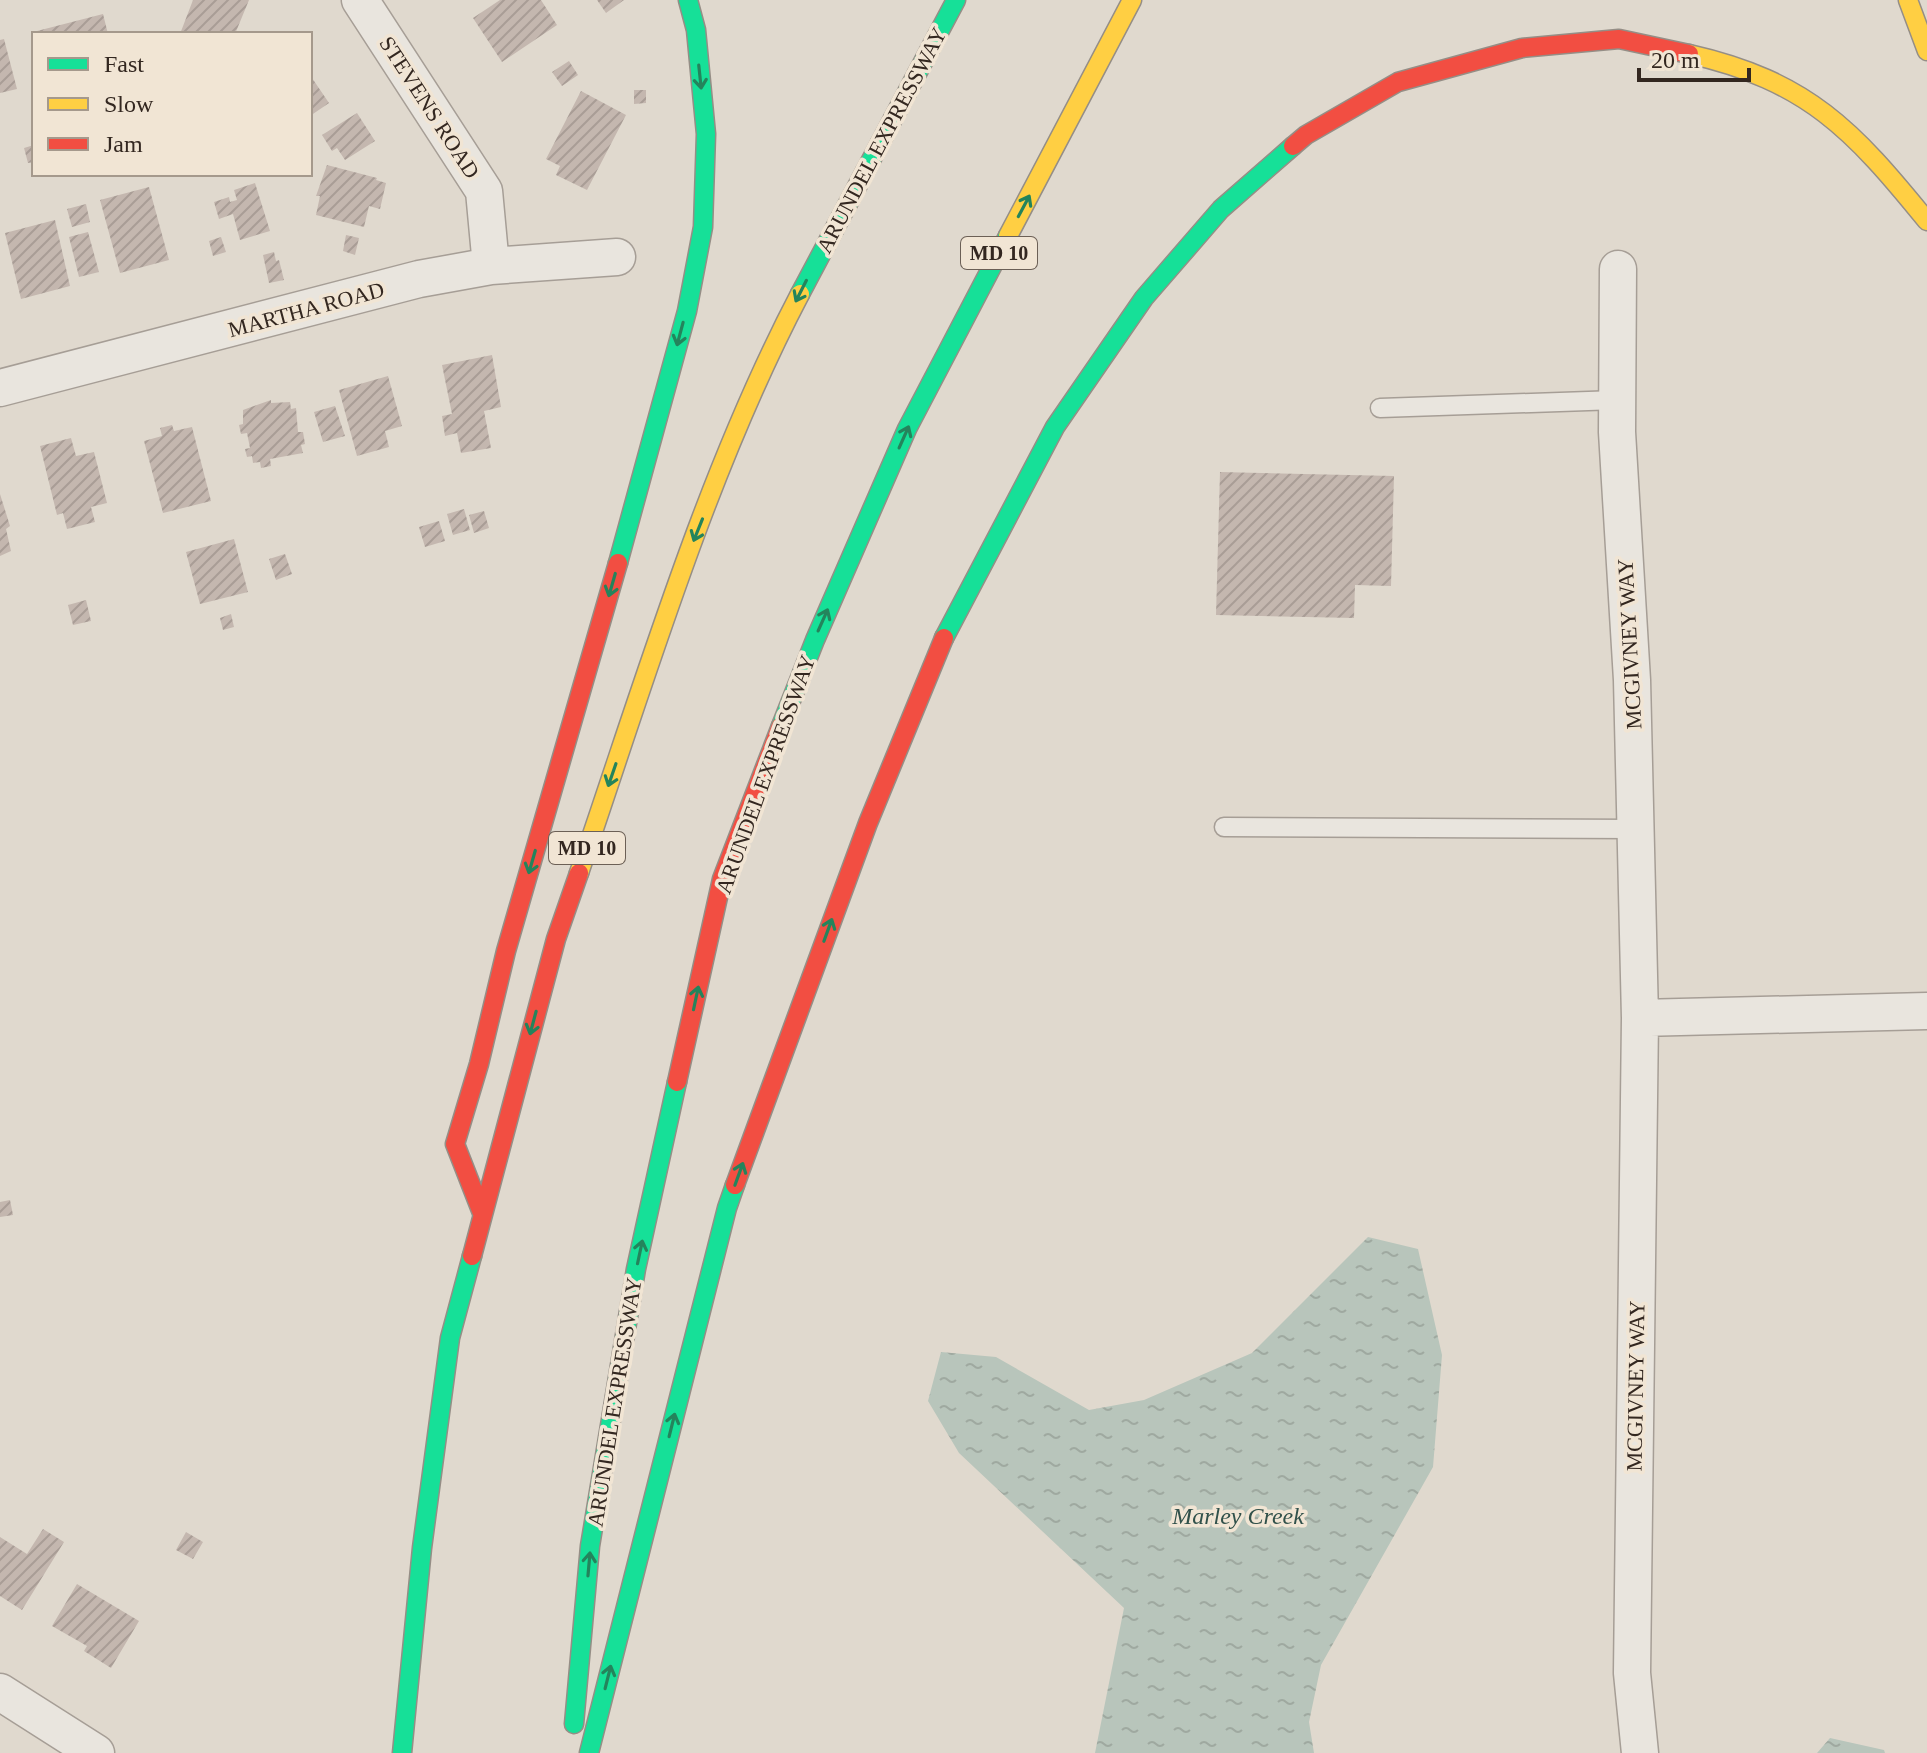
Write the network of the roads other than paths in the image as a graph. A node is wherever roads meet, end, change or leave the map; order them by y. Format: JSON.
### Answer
{"nodes":[{"id":1,"x":360,"y":0,"type":"edge"},
{"id":2,"x":688,"y":0,"type":"edge"},
{"id":3,"x":956,"y":0,"type":"edge"},
{"id":4,"x":1132,"y":0,"type":"edge"},
{"id":5,"x":1908,"y":0,"type":"edge"},
{"id":6,"x":1927,"y":51,"type":"edge"},
{"id":7,"x":1927,"y":221,"type":"edge"},
{"id":8,"x":617,"y":257,"type":"dead end"},
{"id":9,"x":491,"y":266,"type":"junction"},
{"id":10,"x":1618,"y":269,"type":"dead end"},
{"id":11,"x":0,"y":388,"type":"edge"},
{"id":12,"x":1617,"y":400,"type":"junction"},
{"id":13,"x":1380,"y":408,"type":"dead end"},
{"id":14,"x":1224,"y":827,"type":"dead end"},
{"id":15,"x":1635,"y":829,"type":"junction"},
{"id":16,"x":1927,"y":1011,"type":"edge"},
{"id":17,"x":1640,"y":1018,"type":"junction"},
{"id":18,"x":482,"y":1213,"type":"junction"},
{"id":19,"x":0,"y":1692,"type":"edge"},
{"id":20,"x":96,"y":1753,"type":"edge"},
{"id":21,"x":402,"y":1753,"type":"edge"},
{"id":22,"x":571,"y":1753,"type":"edge"},
{"id":23,"x":589,"y":1753,"type":"edge"},
{"id":24,"x":1640,"y":1753,"type":"edge"}],
"edges":[{"from":1,"to":9,"type":"street","name":"STEVENS ROAD"},
{"from":2,"to":18,"type":"main road","one_way":true},
{"from":3,"to":18,"type":"main road","name":"ARUNDEL EXPRESSWAY","number":"MD 10","one_way":true},
{"from":22,"to":4,"type":"main road","name":"ARUNDEL EXPRESSWAY","number":"MD 10","one_way":true},
{"from":5,"to":6,"type":"main road"},
{"from":23,"to":7,"type":"main road","one_way":true},
{"from":8,"to":9,"type":"street","name":"MARTHA ROAD"},
{"from":9,"to":11,"type":"street","name":"MARTHA ROAD"},
{"from":10,"to":12,"type":"street","name":"MCGIVNEY WAY"},
{"from":12,"to":13,"type":"lane"},
{"from":12,"to":15,"type":"street","name":"MCGIVNEY WAY"},
{"from":14,"to":15,"type":"lane"},
{"from":15,"to":17,"type":"street","name":"MCGIVNEY WAY"},
{"from":16,"to":17,"type":"street"},
{"from":17,"to":24,"type":"street","name":"MCGIVNEY WAY"},
{"from":18,"to":21,"type":"main road","name":"ARUNDEL EXPRESSWAY","number":"MD 10"},
{"from":19,"to":20,"type":"street"}]}
